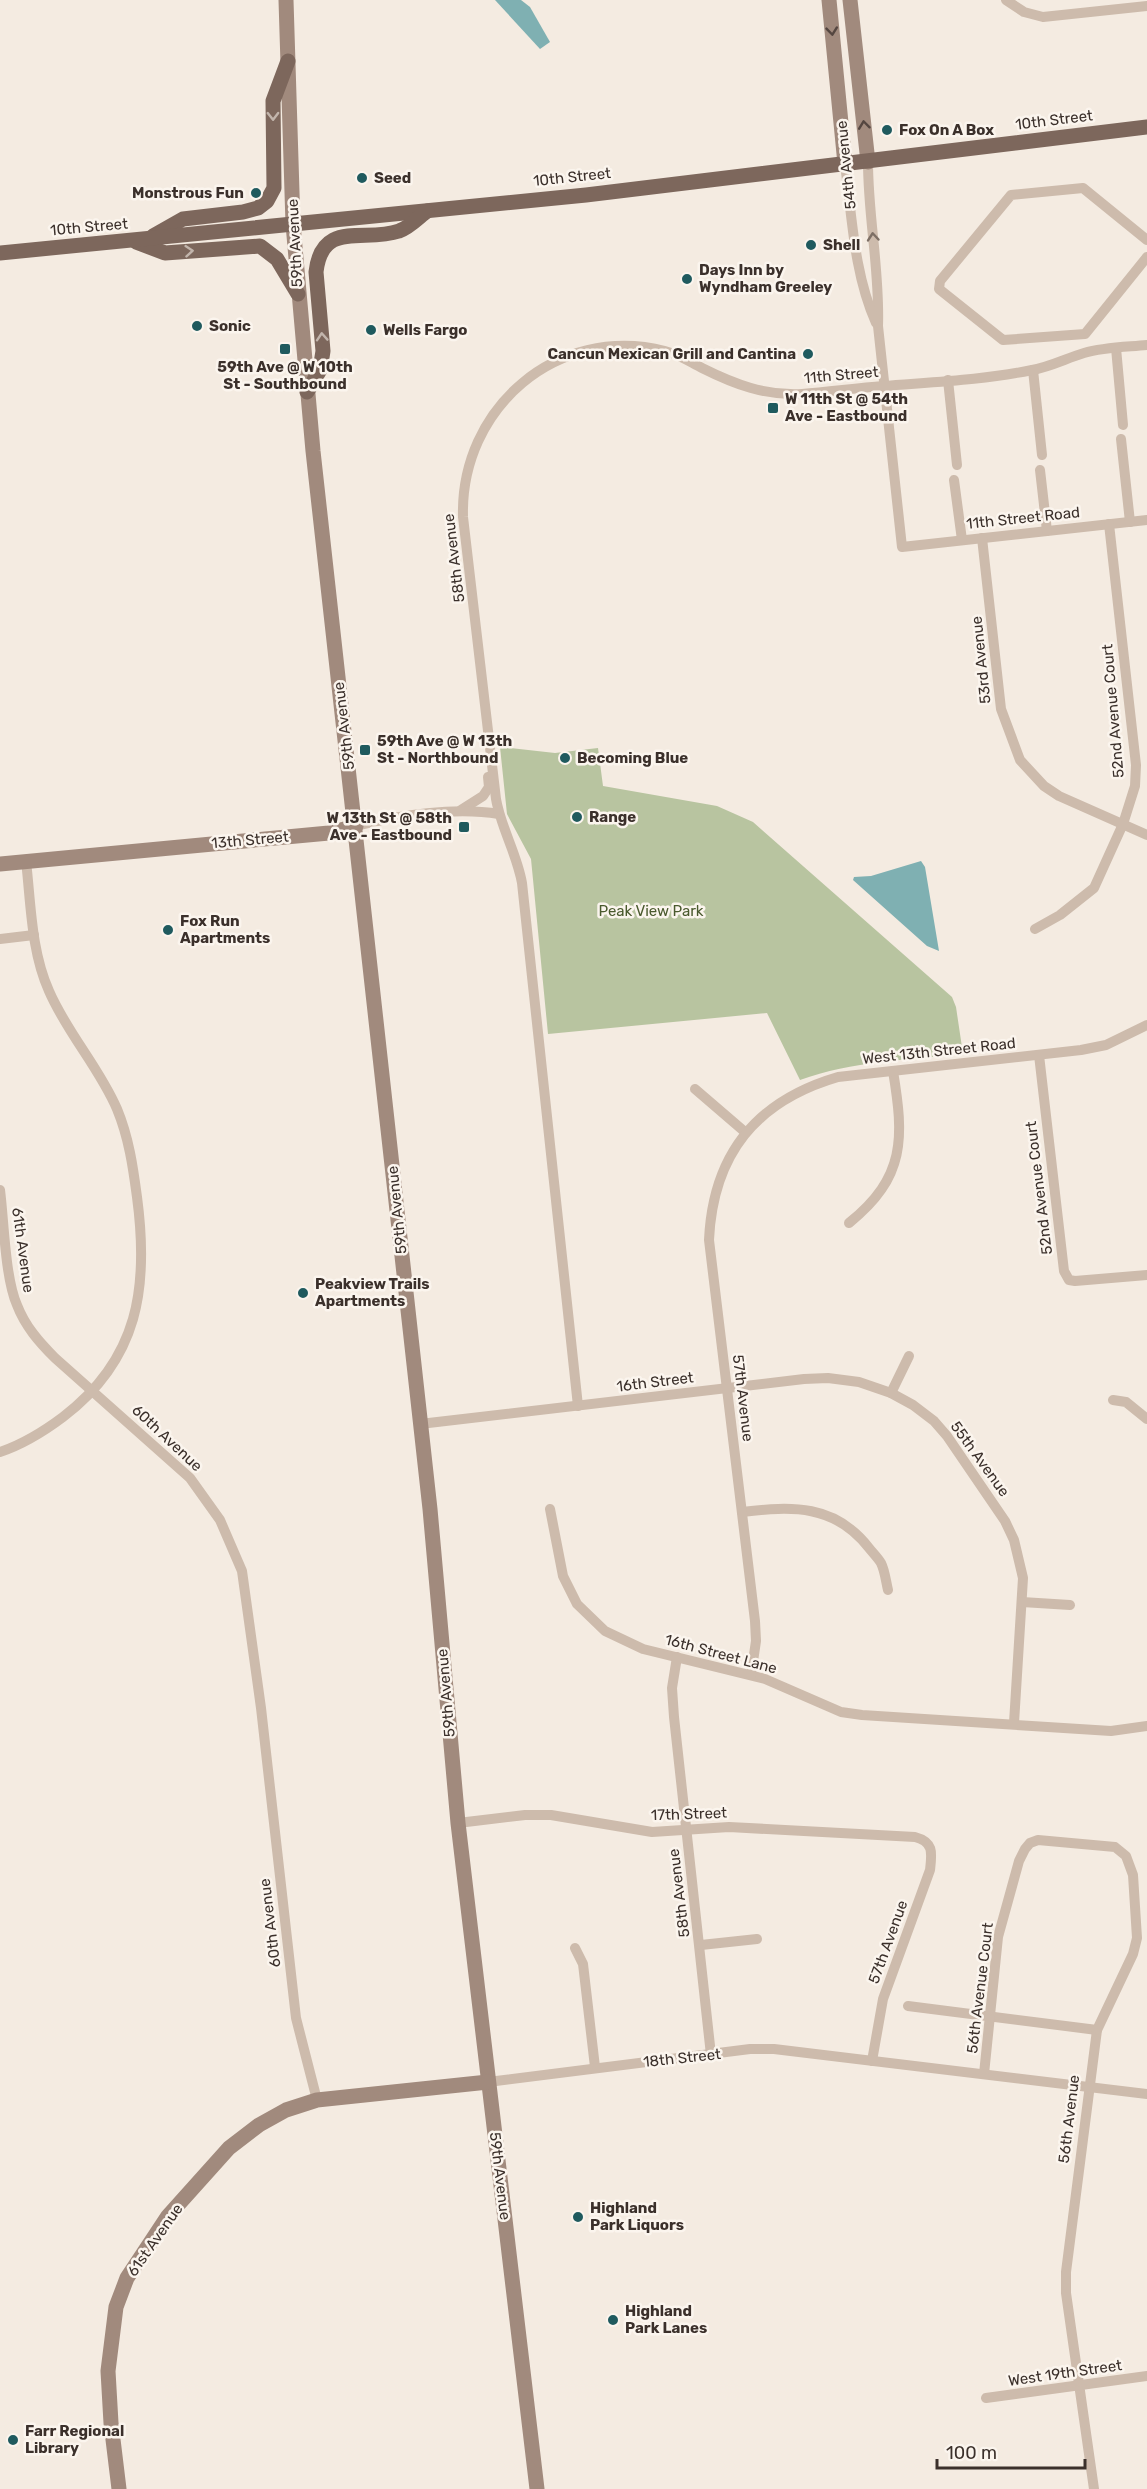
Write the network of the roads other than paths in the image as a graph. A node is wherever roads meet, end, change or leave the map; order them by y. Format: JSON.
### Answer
{"nodes":[{"id":1,"x":286,"y":0,"type":"edge"},
{"id":2,"x":829,"y":0,"type":"edge"},
{"id":3,"x":850,"y":0,"type":"edge"},
{"id":4,"x":1006,"y":0,"type":"edge"},
{"id":5,"x":1147,"y":6,"type":"edge"},
{"id":6,"x":288,"y":61,"type":"junction"},
{"id":7,"x":1147,"y":127,"type":"edge"},
{"id":8,"x":868,"y":162,"type":"junction"},
{"id":9,"x":845,"y":165,"type":"junction"},
{"id":10,"x":429,"y":210,"type":"junction"},
{"id":11,"x":294,"y":224,"type":"junction"},
{"id":12,"x":140,"y":240,"type":"junction"},
{"id":13,"x":1147,"y":240,"type":"edge"},
{"id":14,"x":0,"y":253,"type":"edge"},
{"id":15,"x":1147,"y":257,"type":"edge"},
{"id":16,"x":298,"y":294,"type":"junction"},
{"id":17,"x":878,"y":326,"type":"junction"},
{"id":18,"x":1085,"y":334,"type":"junction"},
{"id":19,"x":1147,"y":345,"type":"edge"},
{"id":20,"x":1116,"y":348,"type":"junction"},
{"id":21,"x":1087,"y":352,"type":"junction"},
{"id":22,"x":546,"y":367,"type":"joint"},
{"id":23,"x":1033,"y":370,"type":"junction"},
{"id":24,"x":948,"y":380,"type":"junction"},
{"id":25,"x":885,"y":386,"type":"junction"},
{"id":26,"x":307,"y":392,"type":"junction"},
{"id":27,"x":1123,"y":425,"type":"dead end"},
{"id":28,"x":1121,"y":439,"type":"dead end"},
{"id":29,"x":1042,"y":456,"type":"dead end"},
{"id":30,"x":957,"y":465,"type":"dead end"},
{"id":31,"x":1040,"y":470,"type":"dead end"},
{"id":32,"x":954,"y":480,"type":"dead end"},
{"id":33,"x":1147,"y":520,"type":"edge"},
{"id":34,"x":1130,"y":522,"type":"junction"},
{"id":35,"x":1109,"y":524,"type":"junction"},
{"id":36,"x":1047,"y":531,"type":"junction"},
{"id":37,"x":982,"y":538,"type":"junction"},
{"id":38,"x":962,"y":540,"type":"junction"},
{"id":39,"x":902,"y":547,"type":"joint"},
{"id":40,"x":489,"y":741,"type":"junction"},
{"id":41,"x":457,"y":812,"type":"junction"},
{"id":42,"x":500,"y":814,"type":"junction"},
{"id":43,"x":1123,"y":824,"type":"junction"},
{"id":44,"x":356,"y":826,"type":"junction"},
{"id":45,"x":1147,"y":835,"type":"edge"},
{"id":46,"x":27,"y":861,"type":"junction"},
{"id":47,"x":0,"y":864,"type":"edge"},
{"id":48,"x":1035,"y":929,"type":"dead end"},
{"id":49,"x":34,"y":935,"type":"junction"},
{"id":50,"x":0,"y":939,"type":"edge"},
{"id":51,"x":1147,"y":1026,"type":"edge"},
{"id":52,"x":1039,"y":1055,"type":"junction"},
{"id":53,"x":893,"y":1071,"type":"junction"},
{"id":54,"x":695,"y":1089,"type":"dead end"},
{"id":55,"x":745,"y":1132,"type":"junction"},
{"id":56,"x":0,"y":1190,"type":"edge"},
{"id":57,"x":849,"y":1223,"type":"dead end"},
{"id":58,"x":1147,"y":1275,"type":"edge"},
{"id":59,"x":909,"y":1356,"type":"dead end"},
{"id":60,"x":726,"y":1389,"type":"junction"},
{"id":61,"x":94,"y":1391,"type":"junction"},
{"id":62,"x":891,"y":1393,"type":"junction"},
{"id":63,"x":1113,"y":1400,"type":"dead end"},
{"id":64,"x":578,"y":1406,"type":"junction"},
{"id":65,"x":1147,"y":1419,"type":"edge"},
{"id":66,"x":420,"y":1424,"type":"junction"},
{"id":67,"x":0,"y":1452,"type":"edge"},
{"id":68,"x":550,"y":1509,"type":"dead end"},
{"id":69,"x":742,"y":1512,"type":"junction"},
{"id":70,"x":888,"y":1590,"type":"dead end"},
{"id":71,"x":1022,"y":1602,"type":"junction"},
{"id":72,"x":1070,"y":1605,"type":"dead end"},
{"id":73,"x":677,"y":1657,"type":"junction"},
{"id":74,"x":751,"y":1675,"type":"junction"},
{"id":75,"x":1014,"y":1723,"type":"junction"},
{"id":76,"x":1147,"y":1726,"type":"edge"},
{"id":77,"x":458,"y":1823,"type":"junction"},
{"id":78,"x":687,"y":1830,"type":"junction"},
{"id":79,"x":922,"y":1839,"type":"joint"},
{"id":80,"x":1034,"y":1842,"type":"joint"},
{"id":81,"x":757,"y":1939,"type":"dead end"},
{"id":82,"x":700,"y":1945,"type":"junction"},
{"id":83,"x":575,"y":1948,"type":"dead end"},
{"id":84,"x":908,"y":2006,"type":"dead end"},
{"id":85,"x":990,"y":2016,"type":"junction"},
{"id":86,"x":1097,"y":2030,"type":"junction"},
{"id":87,"x":711,"y":2055,"type":"junction"},
{"id":88,"x":872,"y":2061,"type":"junction"},
{"id":89,"x":595,"y":2067,"type":"junction"},
{"id":90,"x":984,"y":2074,"type":"junction"},
{"id":91,"x":488,"y":2082,"type":"junction"},
{"id":92,"x":1089,"y":2086,"type":"junction"},
{"id":93,"x":1147,"y":2094,"type":"edge"},
{"id":94,"x":317,"y":2100,"type":"junction"},
{"id":95,"x":229,"y":2148,"type":"joint"},
{"id":96,"x":1147,"y":2376,"type":"edge"},
{"id":97,"x":1080,"y":2385,"type":"junction"},
{"id":98,"x":986,"y":2398,"type":"dead end"},
{"id":99,"x":119,"y":2489,"type":"edge"},
{"id":100,"x":537,"y":2489,"type":"edge"},
{"id":101,"x":1094,"y":2489,"type":"edge"}],
"edges":[{"from":1,"to":6,"type":"main road","name":"59th Avenue"},
{"from":2,"to":9,"type":"main road","name":"54th Avenue","one_way":true},
{"from":8,"to":3,"type":"main road","name":"54th Avenue","one_way":true},
{"from":4,"to":5,"type":"street"},
{"from":6,"to":11,"type":"main road","name":"59th Avenue"},
{"from":6,"to":12,"type":"main road","one_way":true},
{"from":7,"to":8,"type":"main road","name":"10th Street"},
{"from":8,"to":9,"type":"main road","name":"10th Street"},
{"from":17,"to":8,"type":"street","name":"54th Avenue","one_way":true},
{"from":9,"to":10,"type":"main road","name":"10th Street"},
{"from":9,"to":17,"type":"street","name":"54th Avenue"},
{"from":10,"to":11,"type":"main road","name":"10th Street"},
{"from":26,"to":10,"type":"main road","one_way":true},
{"from":11,"to":12,"type":"main road","name":"10th Street"},
{"from":11,"to":16,"type":"main road","name":"59th Avenue"},
{"from":12,"to":14,"type":"main road","name":"10th Street"},
{"from":12,"to":16,"type":"main road","one_way":true},
{"from":13,"to":18,"type":"street"},
{"from":15,"to":18,"type":"street"},
{"from":16,"to":26,"type":"main road","name":"59th Avenue"},
{"from":17,"to":25,"type":"street","name":"54th Avenue"},
{"from":18,"to":21,"type":"street"},
{"from":19,"to":20,"type":"street","name":"11th Street"},
{"from":20,"to":21,"type":"street","name":"11th Street"},
{"from":20,"to":27,"type":"street"},
{"from":21,"to":23,"type":"street","name":"11th Street"},
{"from":22,"to":25,"type":"street","name":"11th Street"},
{"from":22,"to":40,"type":"street","name":"58th Avenue"},
{"from":23,"to":24,"type":"street","name":"11th Street"},
{"from":23,"to":29,"type":"street"},
{"from":24,"to":25,"type":"street","name":"11th Street"},
{"from":24,"to":30,"type":"street"},
{"from":25,"to":39,"type":"street","name":"54th Avenue"},
{"from":26,"to":44,"type":"main road","name":"59th Avenue"},
{"from":28,"to":34,"type":"street"},
{"from":31,"to":36,"type":"street"},
{"from":32,"to":38,"type":"street"},
{"from":33,"to":34,"type":"street","name":"11th Street Road"},
{"from":34,"to":35,"type":"street","name":"11th Street Road"},
{"from":35,"to":36,"type":"street","name":"11th Street Road"},
{"from":35,"to":43,"type":"street","name":"52nd Avenue Court"},
{"from":36,"to":37,"type":"street","name":"11th Street Road"},
{"from":37,"to":38,"type":"street","name":"11th Street Road"},
{"from":37,"to":43,"type":"street","name":"53rd Avenue"},
{"from":38,"to":39,"type":"street","name":"11th Street Road"},
{"from":40,"to":41,"type":"street","name":"58th Avenue"},
{"from":40,"to":42,"type":"street","name":"58th Avenue"},
{"from":41,"to":42,"type":"street","name":"13th Street"},
{"from":41,"to":44,"type":"street","name":"13th Street"},
{"from":42,"to":64,"type":"street","name":"58th Avenue"},
{"from":43,"to":45,"type":"street"},
{"from":43,"to":48,"type":"street","name":"52nd Avenue Court"},
{"from":44,"to":46,"type":"main road","name":"13th Street"},
{"from":44,"to":66,"type":"main road","name":"59th Avenue"},
{"from":46,"to":47,"type":"main road","name":"13th Street"},
{"from":46,"to":49,"type":"street"},
{"from":49,"to":50,"type":"street"},
{"from":49,"to":61,"type":"street"},
{"from":51,"to":52,"type":"street","name":"West 13th Street Road"},
{"from":52,"to":53,"type":"street","name":"West 13th Street Road"},
{"from":52,"to":58,"type":"street","name":"52nd Avenue Court"},
{"from":53,"to":55,"type":"street","name":"West 13th Street Road"},
{"from":53,"to":57,"type":"street"},
{"from":54,"to":55,"type":"street"},
{"from":55,"to":60,"type":"street","name":"57th Avenue"},
{"from":56,"to":61,"type":"street","name":"61th Avenue"},
{"from":59,"to":62,"type":"street"},
{"from":60,"to":62,"type":"street","name":"16th Street"},
{"from":60,"to":64,"type":"street","name":"16th Street"},
{"from":60,"to":69,"type":"street","name":"57th Avenue"},
{"from":61,"to":67,"type":"street"},
{"from":61,"to":94,"type":"street","name":"60th Avenue"},
{"from":62,"to":71,"type":"street","name":"55th Avenue"},
{"from":63,"to":65,"type":"street"},
{"from":64,"to":66,"type":"street","name":"16th Street"},
{"from":66,"to":77,"type":"main road","name":"59th Avenue"},
{"from":68,"to":73,"type":"street","name":"16th Street Lane"},
{"from":69,"to":70,"type":"street"},
{"from":69,"to":74,"type":"street","name":"57th Avenue"},
{"from":71,"to":72,"type":"street"},
{"from":71,"to":75,"type":"street","name":"55th Avenue"},
{"from":73,"to":74,"type":"street","name":"16th Street Lane"},
{"from":73,"to":78,"type":"street","name":"58th Avenue"},
{"from":74,"to":75,"type":"street","name":"16th Street Lane"},
{"from":75,"to":76,"type":"street","name":"16th Street Lane"},
{"from":77,"to":78,"type":"street","name":"17th Street"},
{"from":77,"to":91,"type":"main road","name":"59th Avenue"},
{"from":78,"to":79,"type":"street","name":"17th Street"},
{"from":78,"to":82,"type":"street","name":"58th Avenue"},
{"from":79,"to":88,"type":"street","name":"57th Avenue"},
{"from":80,"to":85,"type":"street","name":"56th Avenue Court"},
{"from":80,"to":86,"type":"street","name":"56th Avenue"},
{"from":81,"to":82,"type":"street"},
{"from":82,"to":87,"type":"street","name":"58th Avenue"},
{"from":83,"to":89,"type":"street"},
{"from":84,"to":85,"type":"street"},
{"from":85,"to":86,"type":"street"},
{"from":85,"to":90,"type":"street","name":"56th Avenue Court"},
{"from":86,"to":92,"type":"street","name":"56th Avenue"},
{"from":87,"to":88,"type":"street","name":"18th Street"},
{"from":87,"to":89,"type":"street","name":"18th Street"},
{"from":88,"to":90,"type":"street","name":"18th Street"},
{"from":89,"to":91,"type":"street","name":"18th Street"},
{"from":90,"to":92,"type":"street","name":"18th Street"},
{"from":91,"to":94,"type":"main road","name":"18th Street"},
{"from":91,"to":100,"type":"main road","name":"59th Avenue"},
{"from":92,"to":93,"type":"street","name":"18th Street"},
{"from":92,"to":97,"type":"street","name":"56th Avenue"},
{"from":94,"to":95,"type":"main road","name":"18th Street"},
{"from":95,"to":99,"type":"main road","name":"61st Avenue"},
{"from":96,"to":97,"type":"street","name":"West 19th Street"},
{"from":97,"to":98,"type":"street","name":"West 19th Street"},
{"from":97,"to":101,"type":"street","name":"56th Avenue"}]}
